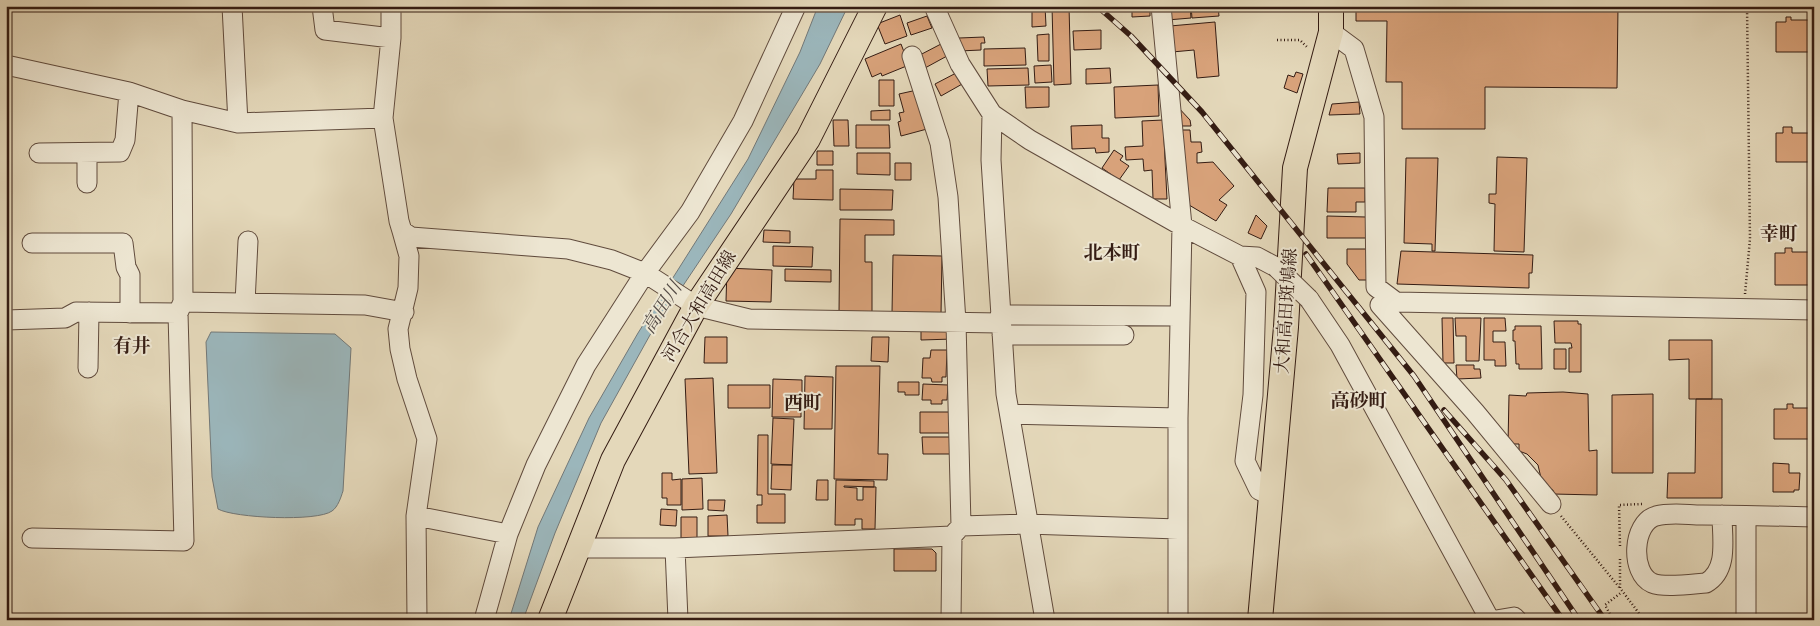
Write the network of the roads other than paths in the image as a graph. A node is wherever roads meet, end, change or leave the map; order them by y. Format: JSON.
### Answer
{"nodes":[{"id":1,"x":232,"y":6,"type":"edge"},
{"id":2,"x":322,"y":6,"type":"edge"},
{"id":3,"x":391,"y":6,"type":"edge"},
{"id":4,"x":875,"y":6,"type":"edge"},
{"id":5,"x":934,"y":6,"type":"edge"},
{"id":6,"x":1161,"y":6,"type":"edge"},
{"id":7,"x":1331,"y":6,"type":"edge"},
{"id":8,"x":791,"y":11,"type":"edge"},
{"id":9,"x":1331,"y":32,"type":"junction"},
{"id":10,"x":391,"y":38,"type":"junction"},
{"id":11,"x":912,"y":56,"type":"dead end"},
{"id":12,"x":6,"y":65,"type":"edge"},
{"id":13,"x":128,"y":92,"type":"junction"},
{"id":14,"x":182,"y":110,"type":"junction"},
{"id":15,"x":992,"y":114,"type":"junction"},
{"id":16,"x":383,"y":118,"type":"junction"},
{"id":17,"x":238,"y":123,"type":"junction"},
{"id":18,"x":39,"y":153,"type":"dead end"},
{"id":19,"x":87,"y":153,"type":"junction"},
{"id":20,"x":87,"y":183,"type":"dead end"},
{"id":21,"x":1182,"y":226,"type":"junction"},
{"id":22,"x":402,"y":231,"type":"junction"},
{"id":23,"x":248,"y":241,"type":"dead end"},
{"id":24,"x":32,"y":243,"type":"dead end"},
{"id":25,"x":1240,"y":256,"type":"junction"},
{"id":26,"x":652,"y":278,"type":"junction"},
{"id":27,"x":1396,"y":302,"type":"junction"},
{"id":28,"x":245,"y":303,"type":"junction"},
{"id":29,"x":692,"y":303,"type":"junction"},
{"id":30,"x":180,"y":307,"type":"junction"},
{"id":31,"x":1814,"y":310,"type":"edge"},
{"id":32,"x":89,"y":312,"type":"junction"},
{"id":33,"x":404,"y":312,"type":"junction"},
{"id":34,"x":130,"y":313,"type":"junction"},
{"id":35,"x":1179,"y":316,"type":"junction"},
{"id":36,"x":6,"y":320,"type":"edge"},
{"id":37,"x":956,"y":322,"type":"junction"},
{"id":38,"x":1001,"y":324,"type":"junction"},
{"id":39,"x":1124,"y":335,"type":"dead end"},
{"id":40,"x":88,"y":368,"type":"dead end"},
{"id":41,"x":1010,"y":414,"type":"junction"},
{"id":42,"x":1178,"y":418,"type":"junction"},
{"id":43,"x":1270,"y":495,"type":"junction"},
{"id":44,"x":1551,"y":504,"type":"road end"},
{"id":45,"x":1722,"y":515,"type":"junction"},
{"id":46,"x":416,"y":516,"type":"junction"},
{"id":47,"x":1746,"y":516,"type":"junction"},
{"id":48,"x":1814,"y":517,"type":"edge"},
{"id":49,"x":1027,"y":524,"type":"junction"},
{"id":50,"x":1178,"y":529,"type":"junction"},
{"id":51,"x":956,"y":532,"type":"junction"},
{"id":52,"x":508,"y":534,"type":"junction"},
{"id":53,"x":32,"y":538,"type":"dead end"},
{"id":54,"x":578,"y":548,"type":"junction"},
{"id":55,"x":675,"y":548,"type":"junction"},
{"id":56,"x":417,"y":620,"type":"edge"},
{"id":57,"x":484,"y":620,"type":"edge"},
{"id":58,"x":550,"y":620,"type":"edge"},
{"id":59,"x":678,"y":620,"type":"edge"},
{"id":60,"x":951,"y":620,"type":"edge"},
{"id":61,"x":1044,"y":620,"type":"edge"},
{"id":62,"x":1178,"y":620,"type":"edge"},
{"id":63,"x":1260,"y":620,"type":"edge"},
{"id":64,"x":1490,"y":620,"type":"edge"},
{"id":65,"x":1496,"y":620,"type":"edge"},
{"id":66,"x":1517,"y":620,"type":"edge"},
{"id":67,"x":1746,"y":620,"type":"edge"}],
"edges":[{"from":1,"to":17,"type":"street"},
{"from":2,"to":10,"type":"street"},
{"from":3,"to":10,"type":"street"},
{"from":4,"to":29,"type":"main road","name":"河合大和高田線"},
{"from":5,"to":15,"type":"street"},
{"from":6,"to":21,"type":"street"},
{"from":7,"to":9,"type":"main road","name":"大和高田斑鳩線"},
{"from":8,"to":26,"type":"street"},
{"from":9,"to":27,"type":"street"},
{"from":9,"to":43,"type":"main road","name":"大和高田斑鳩線"},
{"from":10,"to":16,"type":"street"},
{"from":11,"to":37,"type":"street"},
{"from":12,"to":13,"type":"street"},
{"from":13,"to":14,"type":"street"},
{"from":13,"to":19,"type":"street"},
{"from":14,"to":17,"type":"street"},
{"from":14,"to":30,"type":"street"},
{"from":15,"to":21,"type":"street"},
{"from":15,"to":38,"type":"street"},
{"from":16,"to":17,"type":"street"},
{"from":16,"to":22,"type":"street"},
{"from":18,"to":19,"type":"street"},
{"from":19,"to":20,"type":"street"},
{"from":21,"to":25,"type":"street"},
{"from":21,"to":35,"type":"street"},
{"from":22,"to":26,"type":"street"},
{"from":22,"to":33,"type":"street"},
{"from":23,"to":28,"type":"street"},
{"from":24,"to":34,"type":"street"},
{"from":25,"to":43,"type":"street"},
{"from":25,"to":64,"type":"street","bridge":true},
{"from":26,"to":29,"type":"street"},
{"from":26,"to":52,"type":"street"},
{"from":27,"to":31,"type":"street"},
{"from":27,"to":44,"type":"street"},
{"from":28,"to":30,"type":"street"},
{"from":28,"to":33,"type":"street"},
{"from":29,"to":37,"type":"street"},
{"from":29,"to":54,"type":"main road","name":"河合大和高田線"},
{"from":30,"to":34,"type":"street"},
{"from":30,"to":53,"type":"street"},
{"from":32,"to":34,"type":"street"},
{"from":32,"to":36,"type":"street"},
{"from":32,"to":40,"type":"street"},
{"from":33,"to":46,"type":"street"},
{"from":35,"to":38,"type":"street"},
{"from":35,"to":42,"type":"street"},
{"from":37,"to":38,"type":"street"},
{"from":37,"to":51,"type":"street"},
{"from":38,"to":39,"type":"street"},
{"from":38,"to":41,"type":"street"},
{"from":41,"to":42,"type":"street"},
{"from":41,"to":49,"type":"street"},
{"from":42,"to":50,"type":"street"},
{"from":43,"to":63,"type":"main road","name":"大和高田斑鳩線"},
{"from":45,"to":45,"type":"street"},
{"from":45,"to":47,"type":"street"},
{"from":46,"to":52,"type":"street"},
{"from":46,"to":56,"type":"street"},
{"from":47,"to":48,"type":"street"},
{"from":47,"to":67,"type":"street"},
{"from":49,"to":50,"type":"street"},
{"from":49,"to":51,"type":"street"},
{"from":49,"to":61,"type":"street"},
{"from":50,"to":62,"type":"street"},
{"from":51,"to":55,"type":"street"},
{"from":51,"to":60,"type":"street"},
{"from":52,"to":57,"type":"street"},
{"from":54,"to":55,"type":"street"},
{"from":54,"to":58,"type":"main road","name":"河合大和高田線"},
{"from":55,"to":59,"type":"street"},
{"from":65,"to":66,"type":"street"}]}
